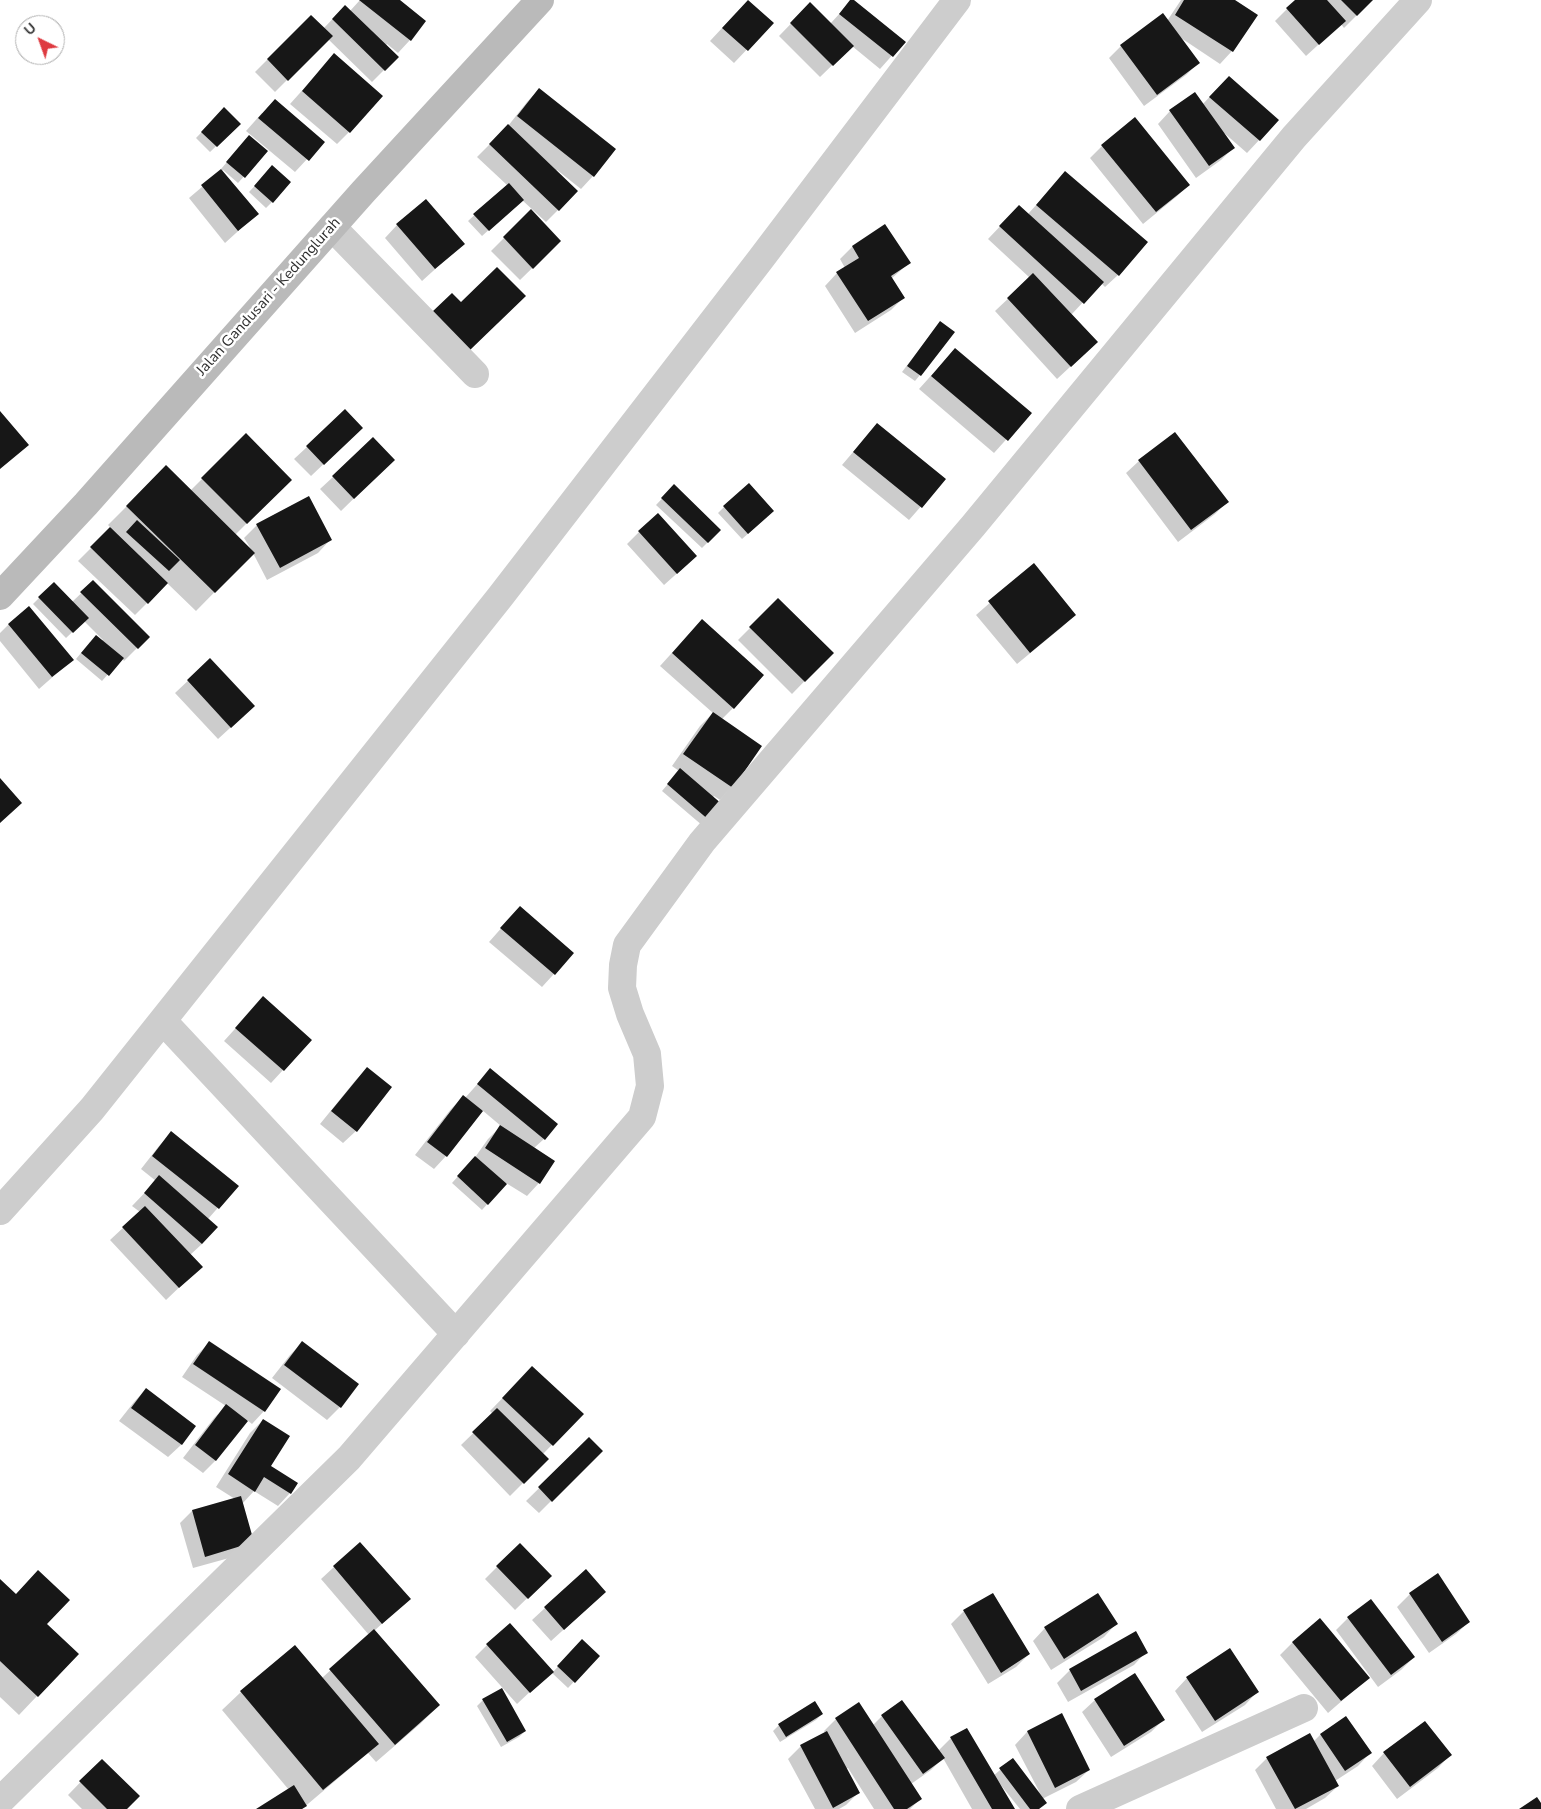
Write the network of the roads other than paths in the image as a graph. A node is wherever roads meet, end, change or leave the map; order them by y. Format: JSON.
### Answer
{"nodes":[{"id":1,"x":540,"y":0,"type":"edge"},
{"id":2,"x":956,"y":0,"type":"edge"},
{"id":3,"x":1418,"y":0,"type":"edge"},
{"id":4,"x":332,"y":227,"type":"junction"},
{"id":5,"x":475,"y":374,"type":"dead end"},
{"id":6,"x":0,"y":596,"type":"edge"},
{"id":7,"x":163,"y":1021,"type":"junction"},
{"id":8,"x":0,"y":1211,"type":"edge"},
{"id":9,"x":456,"y":1334,"type":"junction"},
{"id":10,"x":1304,"y":1708,"type":"dead end"},
{"id":11,"x":0,"y":1801,"type":"edge"},
{"id":12,"x":1080,"y":1809,"type":"edge"}],
"edges":[{"from":1,"to":4,"type":"street","name":"Jalan Gandusari - Kedunglurah"},
{"from":2,"to":7,"type":"street"},
{"from":3,"to":9,"type":"street"},
{"from":4,"to":5,"type":"street"},
{"from":4,"to":6,"type":"street","name":"Jalan Gandusari - Kedunglurah"},
{"from":7,"to":8,"type":"street"},
{"from":7,"to":9,"type":"street"},
{"from":9,"to":11,"type":"street"},
{"from":10,"to":12,"type":"street"}]}
